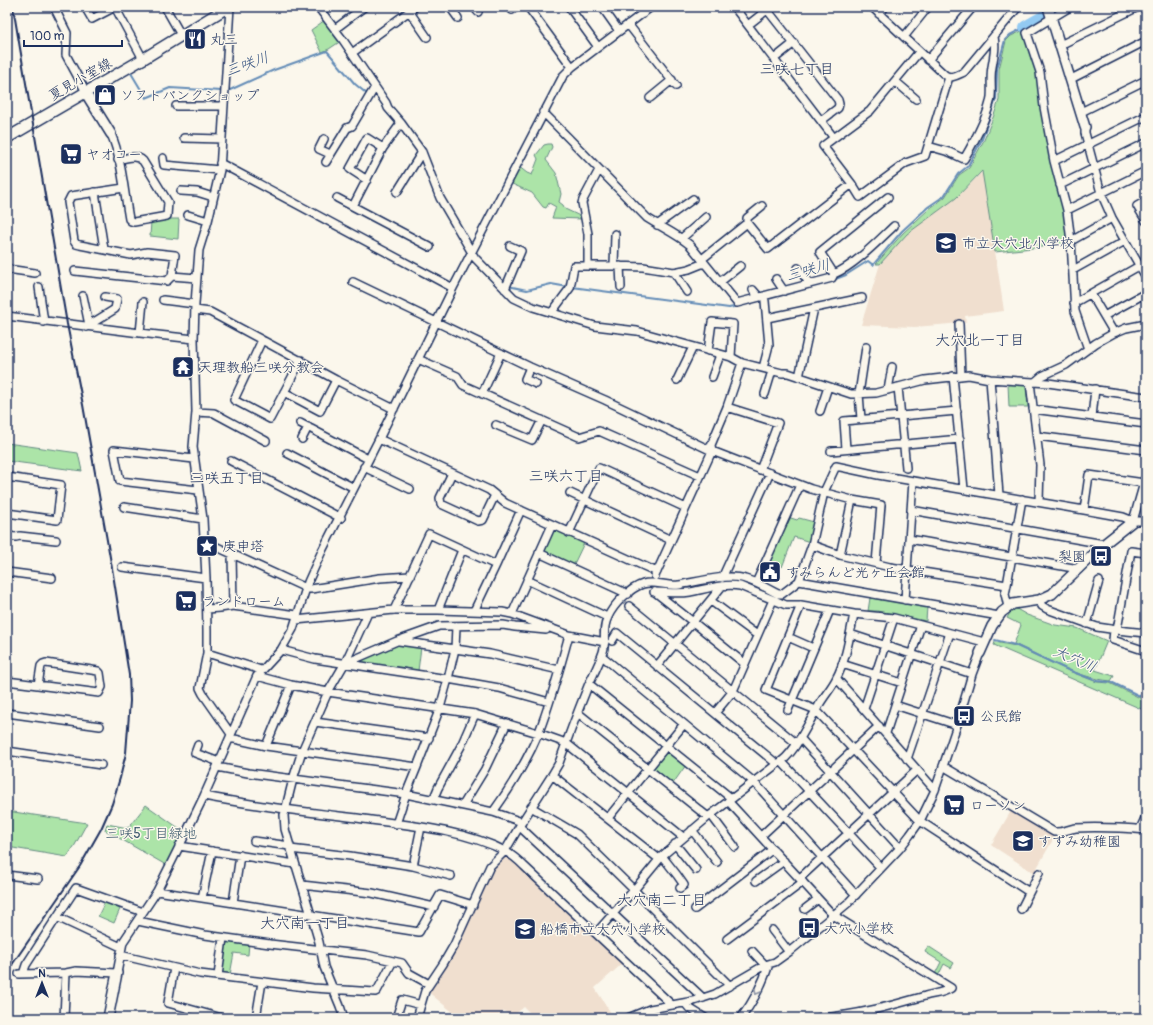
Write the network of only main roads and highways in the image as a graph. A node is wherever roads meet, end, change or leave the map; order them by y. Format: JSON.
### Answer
{"nodes":[{"id":1,"x":229,"y":7,"type":"edge"},
{"id":2,"x":7,"y":138,"type":"edge"}],
"edges":[{"from":1,"to":2,"type":"main road","name":"夏見小室線"}]}
